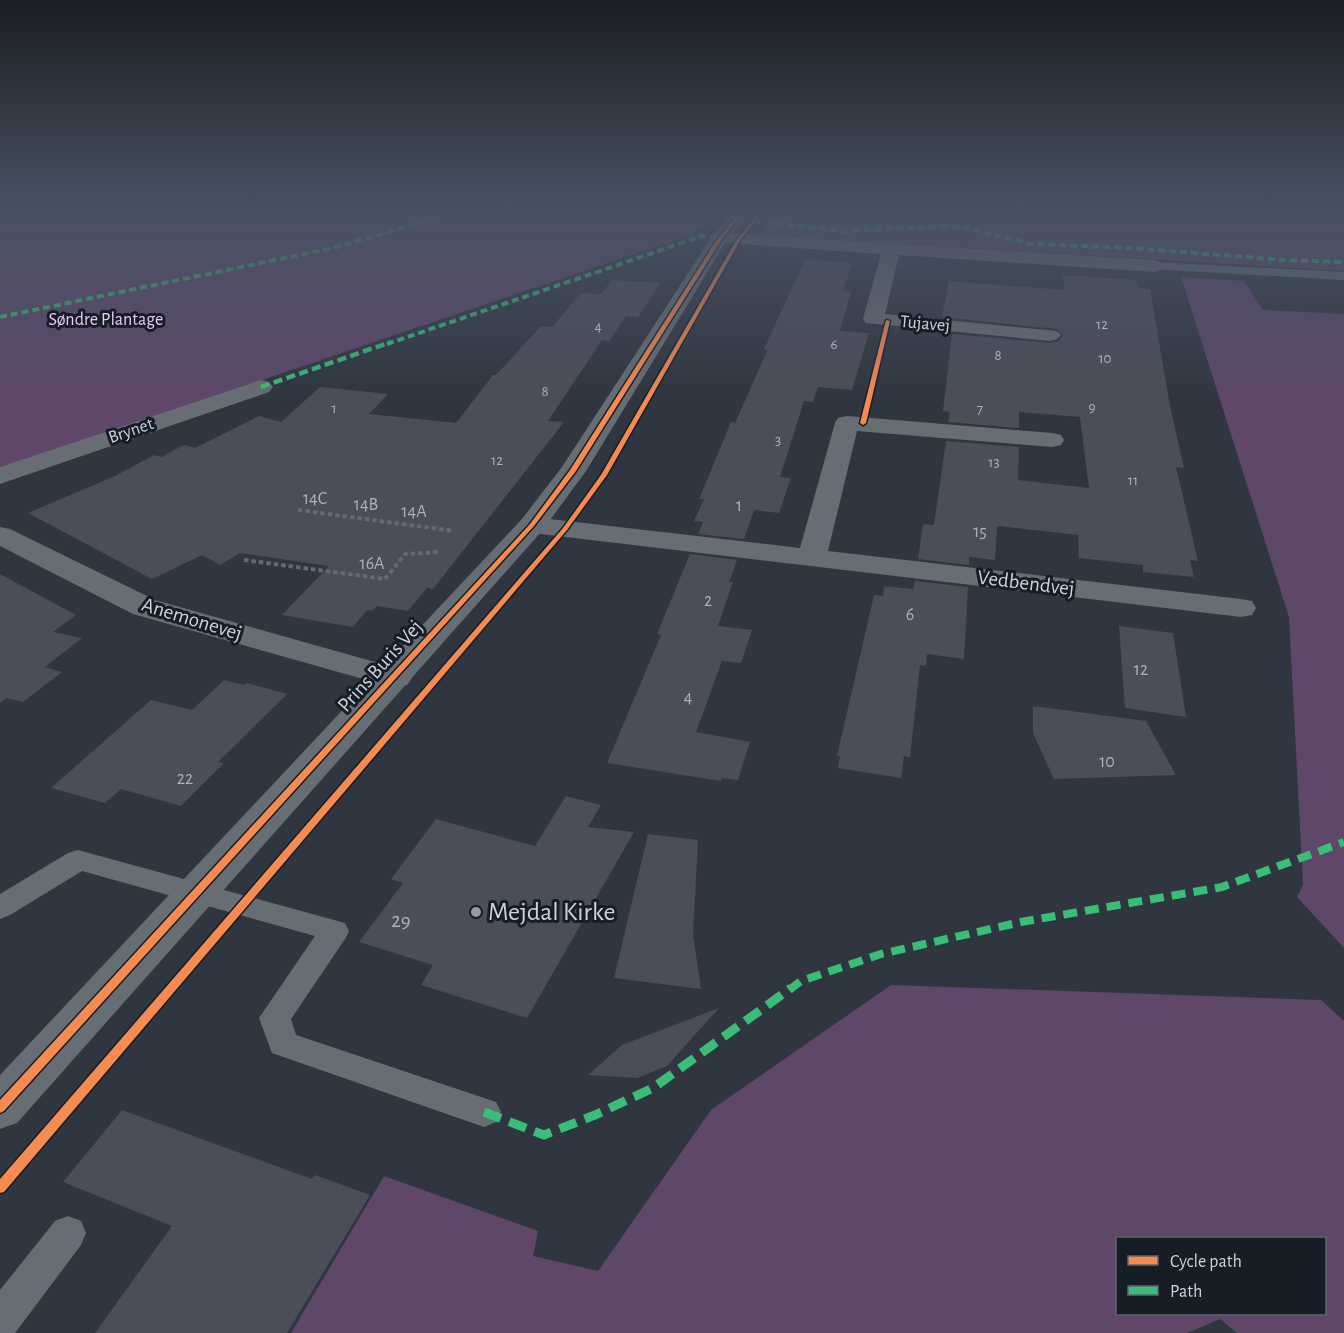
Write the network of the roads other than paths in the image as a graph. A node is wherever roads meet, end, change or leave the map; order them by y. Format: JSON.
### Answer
{"nodes":[{"id":1,"x":697,"y":275,"type":"edge"},
{"id":2,"x":884,"y":275,"type":"edge"},
{"id":3,"x":1329,"y":275,"type":"edge"},
{"id":4,"x":1344,"y":276,"type":"edge"},
{"id":5,"x":1050,"y":335,"type":"dead end"},
{"id":6,"x":261,"y":387,"type":"dead end"},
{"id":7,"x":1052,"y":440,"type":"dead end"},
{"id":8,"x":0,"y":476,"type":"edge"},
{"id":9,"x":532,"y":525,"type":"junction"},
{"id":10,"x":0,"y":535,"type":"edge"},
{"id":11,"x":812,"y":558,"type":"junction"},
{"id":12,"x":1241,"y":609,"type":"dead end"},
{"id":13,"x":395,"y":678,"type":"junction"},
{"id":14,"x":198,"y":892,"type":"junction"},
{"id":15,"x":0,"y":908,"type":"edge"},
{"id":16,"x":0,"y":1108,"type":"edge"},
{"id":17,"x":484,"y":1112,"type":"dead end"},
{"id":18,"x":68,"y":1233,"type":"dead end"},
{"id":19,"x":0,"y":1321,"type":"edge"}],
"edges":[{"from":1,"to":9,"type":"street","name":"Prins Buris Vej"},
{"from":2,"to":5,"type":"street","name":"Tujavej"},
{"from":3,"to":4,"type":"lane"},
{"from":6,"to":8,"type":"street","name":"Brynet"},
{"from":7,"to":11,"type":"street"},
{"from":9,"to":11,"type":"street","name":"Vedbendvej"},
{"from":9,"to":13,"type":"street","name":"Prins Buris Vej"},
{"from":10,"to":13,"type":"street","name":"Anemonevej"},
{"from":11,"to":12,"type":"street","name":"Vedbendvej"},
{"from":13,"to":14,"type":"street","name":"Prins Buris Vej"},
{"from":14,"to":15,"type":"lane"},
{"from":14,"to":16,"type":"street","name":"Prins Buris Vej"},
{"from":14,"to":17,"type":"lane"},
{"from":18,"to":19,"type":"lane"}]}
